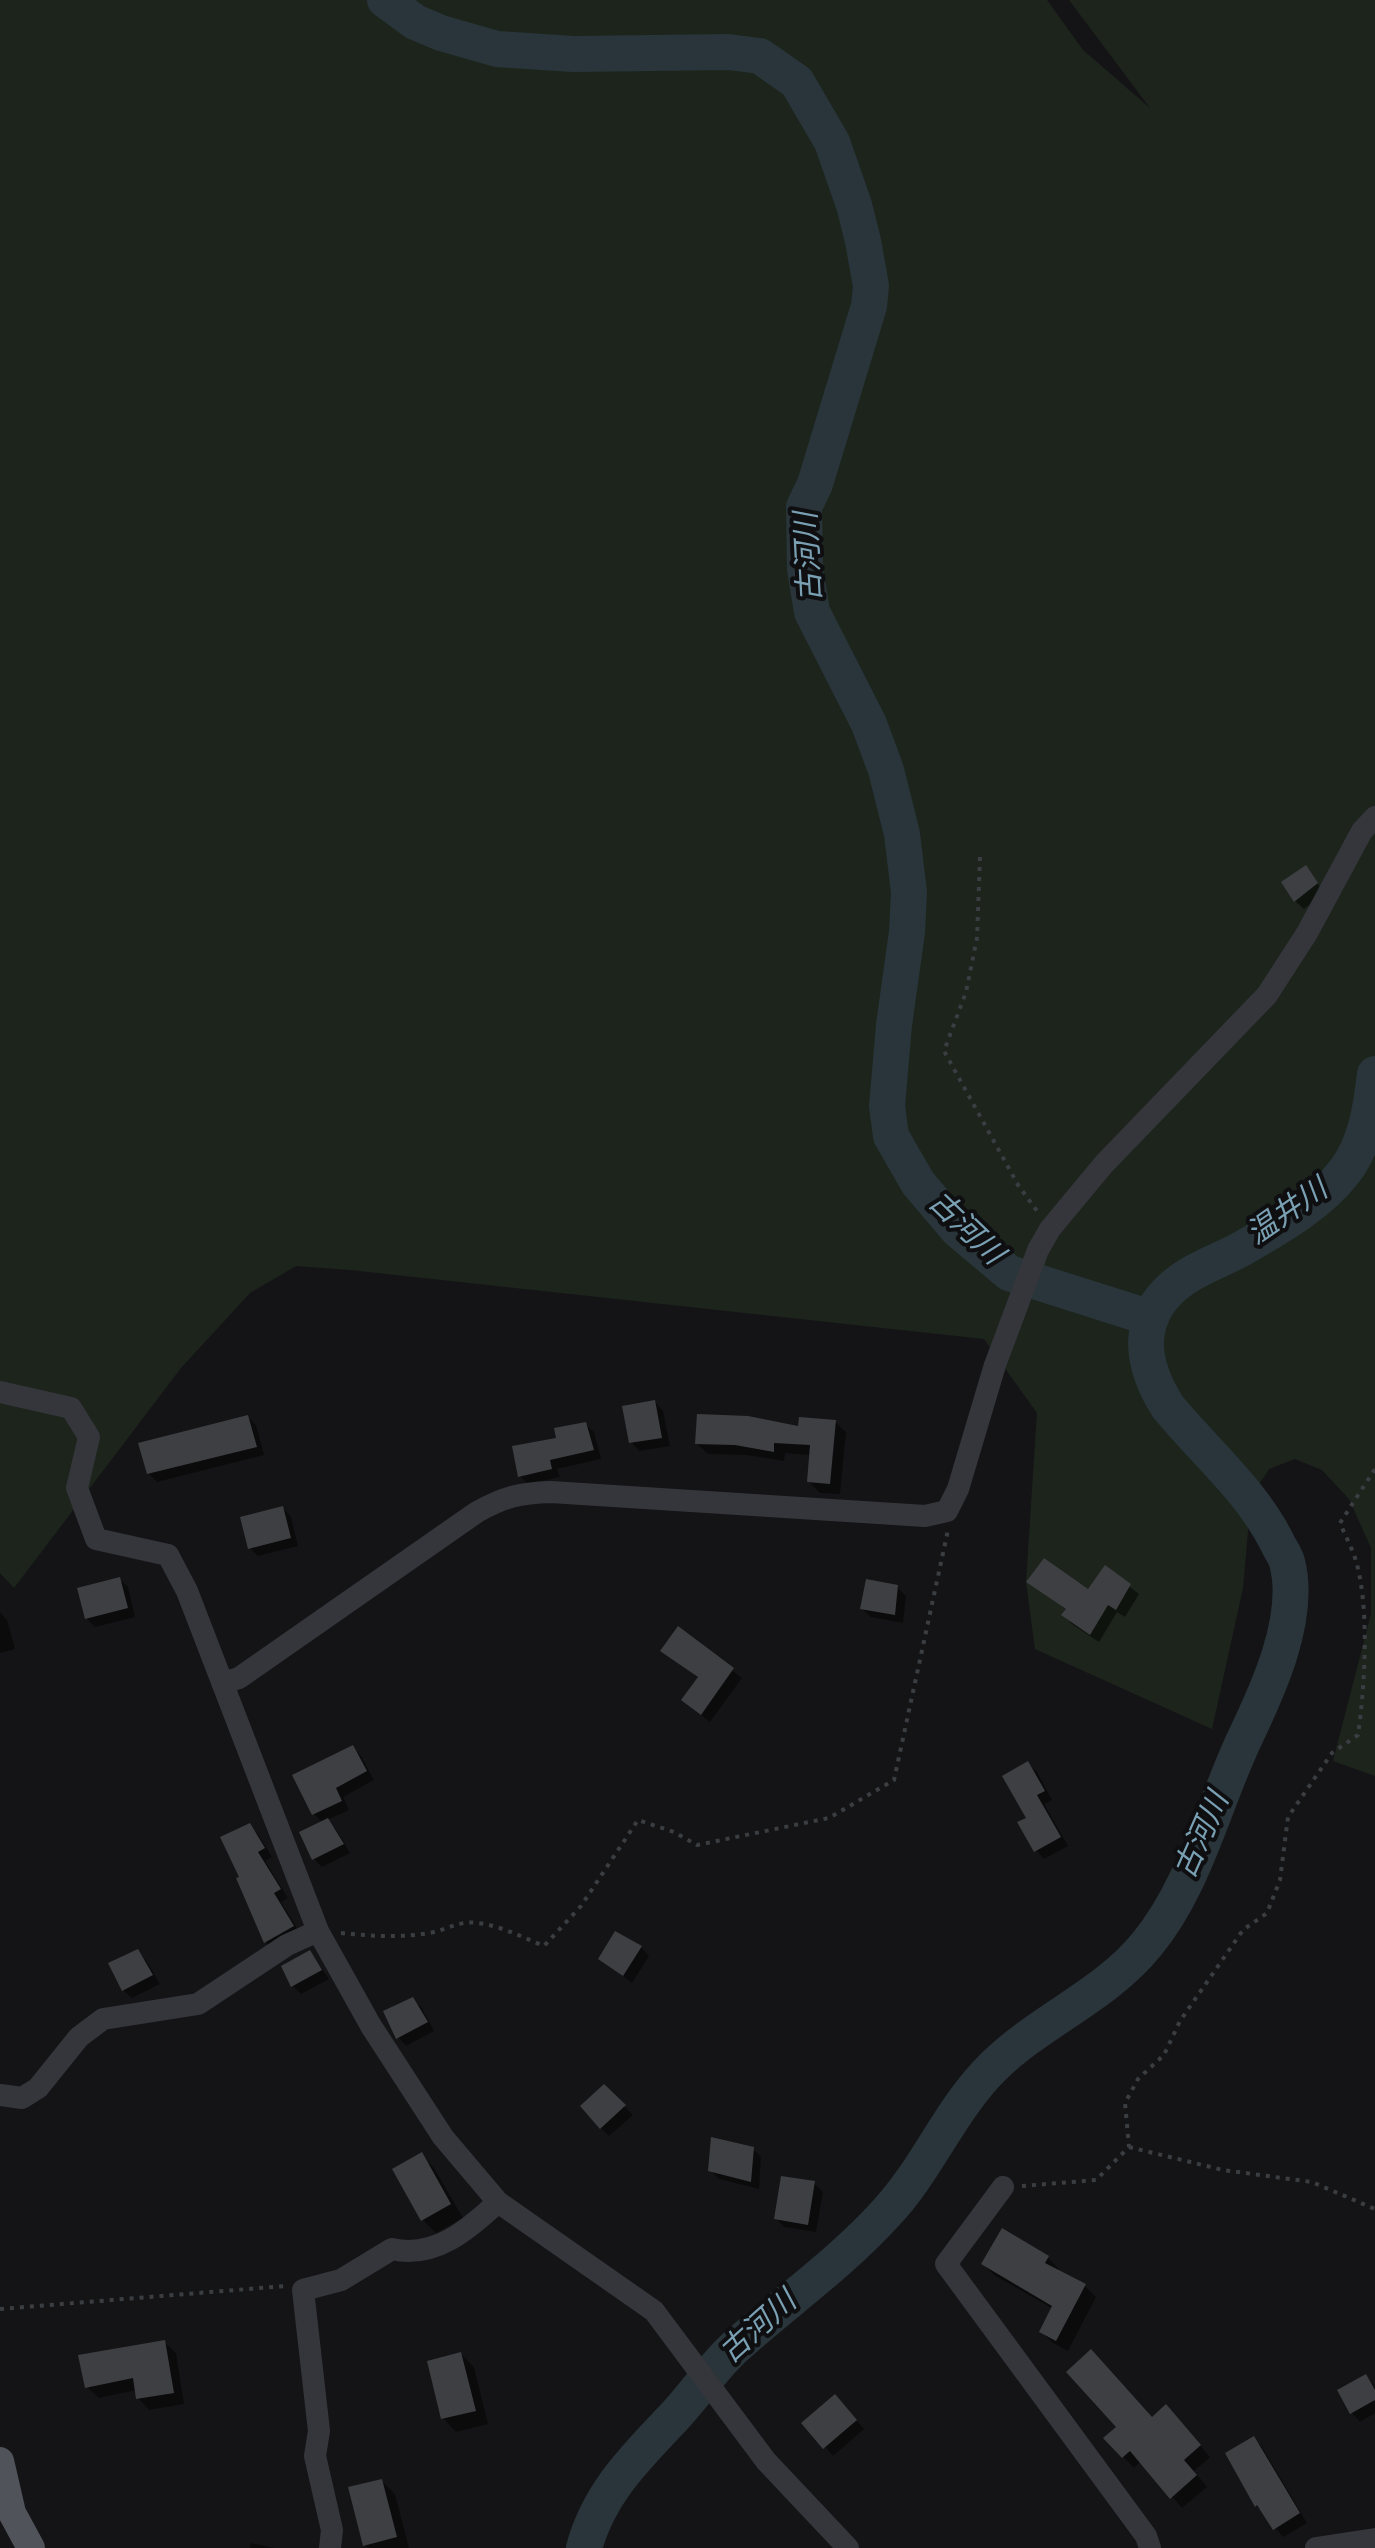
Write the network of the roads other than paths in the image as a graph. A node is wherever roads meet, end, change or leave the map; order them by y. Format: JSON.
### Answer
{"nodes":[{"id":1,"x":1375,"y":817,"type":"edge"},
{"id":2,"x":0,"y":1392,"type":"edge"},
{"id":3,"x":223,"y":1683,"type":"junction"},
{"id":4,"x":318,"y":1931,"type":"junction"},
{"id":5,"x":0,"y":2095,"type":"edge"},
{"id":6,"x":1003,"y":2187,"type":"road end"},
{"id":7,"x":498,"y":2202,"type":"junction"},
{"id":8,"x":0,"y":2461,"type":"edge"},
{"id":9,"x":1375,"y":2539,"type":"edge"},
{"id":10,"x":31,"y":2548,"type":"edge"},
{"id":11,"x":330,"y":2548,"type":"edge"},
{"id":12,"x":848,"y":2548,"type":"edge"},
{"id":13,"x":1150,"y":2548,"type":"edge"},
{"id":14,"x":1316,"y":2548,"type":"edge"}],
"edges":[{"from":1,"to":3,"type":"street"},
{"from":2,"to":3,"type":"street"},
{"from":3,"to":4,"type":"street"},
{"from":4,"to":5,"type":"street"},
{"from":4,"to":7,"type":"street"},
{"from":6,"to":13,"type":"street"},
{"from":7,"to":11,"type":"street"},
{"from":7,"to":12,"type":"street"},
{"from":8,"to":10,"type":"main road"},
{"from":9,"to":14,"type":"street"}]}
